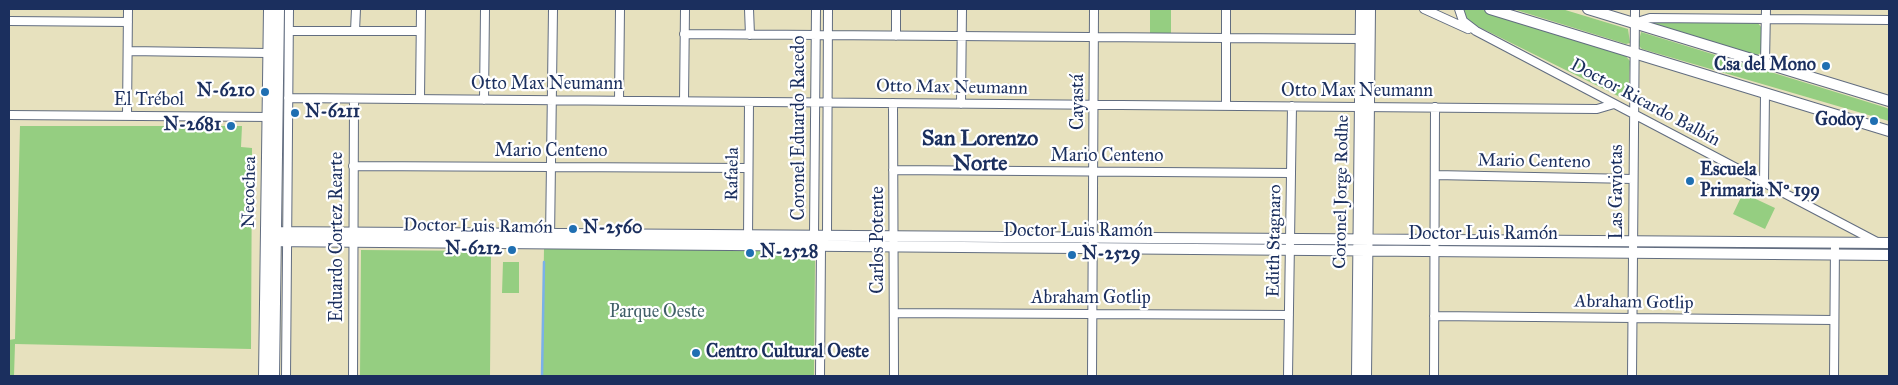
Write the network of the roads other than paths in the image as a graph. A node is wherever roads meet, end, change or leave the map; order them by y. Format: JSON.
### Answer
{"nodes":[{"id":1,"x":128,"y":9,"type":"edge"},
{"id":2,"x":269,"y":9,"type":"edge"},
{"id":3,"x":279,"y":9,"type":"edge"},
{"id":4,"x":289,"y":9,"type":"edge"},
{"id":5,"x":356,"y":9,"type":"edge"},
{"id":6,"x":421,"y":9,"type":"edge"},
{"id":7,"x":485,"y":9,"type":"edge"},
{"id":8,"x":553,"y":9,"type":"edge"},
{"id":9,"x":620,"y":9,"type":"edge"},
{"id":10,"x":685,"y":9,"type":"edge"},
{"id":11,"x":750,"y":9,"type":"edge"},
{"id":12,"x":816,"y":9,"type":"edge"},
{"id":13,"x":828,"y":9,"type":"edge"},
{"id":14,"x":896,"y":9,"type":"edge"},
{"id":15,"x":962,"y":9,"type":"edge"},
{"id":16,"x":1094,"y":9,"type":"edge"},
{"id":17,"x":1226,"y":9,"type":"edge"},
{"id":18,"x":1361,"y":9,"type":"edge"},
{"id":19,"x":1370,"y":9,"type":"edge"},
{"id":20,"x":1458,"y":9,"type":"edge"},
{"id":21,"x":1490,"y":9,"type":"edge"},
{"id":22,"x":1588,"y":9,"type":"edge"},
{"id":23,"x":1635,"y":9,"type":"edge"},
{"id":24,"x":1766,"y":9,"type":"edge"},
{"id":25,"x":1427,"y":10,"type":"edge"},
{"id":26,"x":1766,"y":19,"type":"junction"},
{"id":27,"x":9,"y":20,"type":"edge"},
{"id":28,"x":1889,"y":20,"type":"edge"},
{"id":29,"x":128,"y":22,"type":"junction"},
{"id":30,"x":1634,"y":23,"type":"junction"},
{"id":31,"x":289,"y":31,"type":"junction"},
{"id":32,"x":355,"y":31,"type":"junction"},
{"id":33,"x":420,"y":31,"type":"junction"},
{"id":34,"x":1476,"y":31,"type":"junction"},
{"id":35,"x":684,"y":34,"type":"junction"},
{"id":36,"x":750,"y":35,"type":"junction"},
{"id":37,"x":816,"y":35,"type":"junction"},
{"id":38,"x":828,"y":36,"type":"junction"},
{"id":39,"x":896,"y":36,"type":"junction"},
{"id":40,"x":961,"y":36,"type":"junction"},
{"id":41,"x":1094,"y":37,"type":"junction"},
{"id":42,"x":1226,"y":38,"type":"junction"},
{"id":43,"x":1361,"y":39,"type":"junction"},
{"id":44,"x":128,"y":50,"type":"junction"},
{"id":45,"x":268,"y":52,"type":"junction"},
{"id":46,"x":1634,"y":53,"type":"junction"},
{"id":47,"x":1765,"y":63,"type":"junction"},
{"id":48,"x":1765,"y":93,"type":"junction"},
{"id":49,"x":288,"y":98,"type":"junction"},
{"id":50,"x":354,"y":98,"type":"junction"},
{"id":51,"x":420,"y":99,"type":"junction"},
{"id":52,"x":484,"y":100,"type":"junction"},
{"id":53,"x":552,"y":100,"type":"junction"},
{"id":54,"x":619,"y":101,"type":"junction"},
{"id":55,"x":684,"y":101,"type":"junction"},
{"id":56,"x":1889,"y":101,"type":"edge"},
{"id":57,"x":749,"y":102,"type":"junction"},
{"id":58,"x":816,"y":102,"type":"junction"},
{"id":59,"x":828,"y":102,"type":"junction"},
{"id":60,"x":893,"y":103,"type":"junction"},
{"id":61,"x":961,"y":104,"type":"junction"},
{"id":62,"x":1614,"y":104,"type":"junction"},
{"id":63,"x":1094,"y":105,"type":"junction"},
{"id":64,"x":1226,"y":106,"type":"junction"},
{"id":65,"x":1292,"y":106,"type":"junction"},
{"id":66,"x":1364,"y":107,"type":"junction"},
{"id":67,"x":1435,"y":108,"type":"junction"},
{"id":68,"x":1633,"y":114,"type":"junction"},
{"id":69,"x":9,"y":115,"type":"edge"},
{"id":70,"x":127,"y":116,"type":"junction"},
{"id":71,"x":278,"y":117,"type":"junction"},
{"id":72,"x":1889,"y":131,"type":"edge"},
{"id":73,"x":353,"y":166,"type":"junction"},
{"id":74,"x":551,"y":167,"type":"junction"},
{"id":75,"x":748,"y":168,"type":"junction"},
{"id":76,"x":894,"y":170,"type":"junction"},
{"id":77,"x":1093,"y":172,"type":"junction"},
{"id":78,"x":1291,"y":173,"type":"junction"},
{"id":79,"x":1435,"y":176,"type":"junction"},
{"id":80,"x":1633,"y":178,"type":"junction"},
{"id":81,"x":1764,"y":182,"type":"junction"},
{"id":82,"x":748,"y":234,"type":"junction"},
{"id":83,"x":814,"y":234,"type":"junction"},
{"id":84,"x":827,"y":234,"type":"junction"},
{"id":85,"x":894,"y":235,"type":"junction"},
{"id":86,"x":271,"y":236,"type":"junction"},
{"id":87,"x":287,"y":236,"type":"junction"},
{"id":88,"x":1093,"y":236,"type":"junction"},
{"id":89,"x":353,"y":237,"type":"junction"},
{"id":90,"x":550,"y":238,"type":"junction"},
{"id":91,"x":1290,"y":238,"type":"junction"},
{"id":92,"x":1362,"y":239,"type":"junction"},
{"id":93,"x":1434,"y":239,"type":"junction"},
{"id":94,"x":1633,"y":241,"type":"junction"},
{"id":95,"x":1835,"y":243,"type":"junction"},
{"id":96,"x":1885,"y":243,"type":"edge"},
{"id":97,"x":748,"y":246,"type":"junction"},
{"id":98,"x":821,"y":246,"type":"junction"},
{"id":99,"x":894,"y":247,"type":"junction"},
{"id":100,"x":1093,"y":248,"type":"junction"},
{"id":101,"x":1290,"y":250,"type":"junction"},
{"id":102,"x":1362,"y":251,"type":"junction"},
{"id":103,"x":1434,"y":251,"type":"junction"},
{"id":104,"x":1632,"y":253,"type":"junction"},
{"id":105,"x":1834,"y":254,"type":"junction"},
{"id":106,"x":1889,"y":255,"type":"edge"},
{"id":107,"x":894,"y":313,"type":"junction"},
{"id":108,"x":1092,"y":314,"type":"junction"},
{"id":109,"x":1289,"y":315,"type":"junction"},
{"id":110,"x":1434,"y":316,"type":"junction"},
{"id":111,"x":1632,"y":318,"type":"junction"},
{"id":112,"x":1834,"y":320,"type":"junction"},
{"id":113,"x":264,"y":376,"type":"edge"},
{"id":114,"x":274,"y":376,"type":"edge"},
{"id":115,"x":286,"y":376,"type":"edge"},
{"id":116,"x":353,"y":376,"type":"edge"},
{"id":117,"x":820,"y":376,"type":"edge"},
{"id":118,"x":894,"y":376,"type":"edge"},
{"id":119,"x":1092,"y":376,"type":"edge"},
{"id":120,"x":1288,"y":376,"type":"edge"},
{"id":121,"x":1357,"y":376,"type":"edge"},
{"id":122,"x":1366,"y":376,"type":"edge"},
{"id":123,"x":1434,"y":376,"type":"edge"},
{"id":124,"x":1632,"y":376,"type":"edge"},
{"id":125,"x":1834,"y":376,"type":"edge"}],
"edges":[{"from":1,"to":29,"type":"street"},
{"from":2,"to":45,"type":"main road","name":"Necochea"},
{"from":3,"to":71,"type":"main road","name":"Necochea"},
{"from":4,"to":31,"type":"street"},
{"from":5,"to":32,"type":"street"},
{"from":6,"to":33,"type":"street"},
{"from":7,"to":52,"type":"street"},
{"from":8,"to":53,"type":"street"},
{"from":9,"to":54,"type":"street"},
{"from":10,"to":35,"type":"street"},
{"from":11,"to":36,"type":"street"},
{"from":12,"to":37,"type":"street","name":"Coronel Eduardo Racedo"},
{"from":13,"to":38,"type":"street","name":"Coronel Eduardo Racedo"},
{"from":14,"to":39,"type":"street"},
{"from":15,"to":40,"type":"street"},
{"from":16,"to":41,"type":"street","name":"Cayastá"},
{"from":17,"to":42,"type":"street"},
{"from":18,"to":43,"type":"main road","name":"Coronel Jorge Rodhe"},
{"from":19,"to":66,"type":"main road","name":"Coronel Jorge Rodhe"},
{"from":20,"to":25,"type":"street"},
{"from":20,"to":34,"type":"street","name":"Doctor Ricardo Balbín"},
{"from":21,"to":46,"type":"main road"},
{"from":22,"to":30,"type":"main road"},
{"from":23,"to":30,"type":"street","name":"Las Gaviotas"},
{"from":24,"to":26,"type":"street"},
{"from":25,"to":34,"type":"street","name":"Doctor Ricardo Balbín"},
{"from":26,"to":28,"type":"street"},
{"from":26,"to":30,"type":"street"},
{"from":26,"to":47,"type":"street"},
{"from":27,"to":29,"type":"street"},
{"from":29,"to":44,"type":"street"},
{"from":30,"to":46,"type":"street","name":"Las Gaviotas"},
{"from":30,"to":47,"type":"main road"},
{"from":31,"to":32,"type":"street"},
{"from":31,"to":49,"type":"street"},
{"from":32,"to":33,"type":"street"},
{"from":33,"to":51,"type":"street"},
{"from":34,"to":62,"type":"street","name":"Doctor Ricardo Balbín"},
{"from":35,"to":36,"type":"street"},
{"from":35,"to":55,"type":"street"},
{"from":36,"to":37,"type":"street"},
{"from":37,"to":38,"type":"street"},
{"from":37,"to":58,"type":"street","name":"Coronel Eduardo Racedo"},
{"from":38,"to":39,"type":"street"},
{"from":38,"to":59,"type":"street","name":"Coronel Eduardo Racedo"},
{"from":39,"to":40,"type":"street"},
{"from":40,"to":41,"type":"street"},
{"from":40,"to":61,"type":"street"},
{"from":41,"to":42,"type":"street"},
{"from":41,"to":63,"type":"street","name":"Cayastá"},
{"from":42,"to":43,"type":"street"},
{"from":42,"to":64,"type":"street"},
{"from":43,"to":66,"type":"main road","name":"Coronel Jorge Rodhe"},
{"from":44,"to":45,"type":"street"},
{"from":44,"to":70,"type":"street"},
{"from":45,"to":71,"type":"main road","name":"Necochea"},
{"from":46,"to":48,"type":"main road"},
{"from":46,"to":68,"type":"street","name":"Las Gaviotas"},
{"from":47,"to":56,"type":"main road"},
{"from":48,"to":72,"type":"main road"},
{"from":48,"to":81,"type":"street"},
{"from":49,"to":50,"type":"street","name":"Otto Max Neumann"},
{"from":49,"to":71,"type":"street"},
{"from":50,"to":51,"type":"street","name":"Otto Max Neumann"},
{"from":50,"to":73,"type":"street","name":"Eduardo Cortez Rearte"},
{"from":51,"to":52,"type":"street","name":"Otto Max Neumann"},
{"from":52,"to":53,"type":"street","name":"Otto Max Neumann"},
{"from":53,"to":54,"type":"street","name":"Otto Max Neumann"},
{"from":53,"to":74,"type":"street"},
{"from":54,"to":55,"type":"street","name":"Otto Max Neumann"},
{"from":55,"to":57,"type":"street","name":"Otto Max Neumann"},
{"from":57,"to":58,"type":"street","name":"Otto Max Neumann"},
{"from":57,"to":75,"type":"street","name":"Rafaela"},
{"from":58,"to":59,"type":"street","name":"Otto Max Neumann"},
{"from":58,"to":83,"type":"street","name":"Coronel Eduardo Racedo"},
{"from":59,"to":60,"type":"street","name":"Otto Max Neumann"},
{"from":59,"to":84,"type":"street","name":"Coronel Eduardo Racedo"},
{"from":60,"to":61,"type":"street","name":"Otto Max Neumann"},
{"from":60,"to":76,"type":"street","name":"Carlos Potente"},
{"from":61,"to":63,"type":"street","name":"Otto Max Neumann"},
{"from":62,"to":67,"type":"street","name":"Otto Max Neumann"},
{"from":62,"to":68,"type":"street","name":"Doctor Ricardo Balbín"},
{"from":63,"to":64,"type":"street","name":"Otto Max Neumann"},
{"from":63,"to":77,"type":"street","name":"Cayastá"},
{"from":64,"to":65,"type":"street","name":"Otto Max Neumann"},
{"from":65,"to":66,"type":"street","name":"Otto Max Neumann"},
{"from":65,"to":78,"type":"street","name":"Edith Stagnaro"},
{"from":66,"to":67,"type":"street","name":"Otto Max Neumann"},
{"from":66,"to":92,"type":"main road","name":"Coronel Jorge Rodhe"},
{"from":67,"to":79,"type":"street"},
{"from":68,"to":80,"type":"street","name":"Las Gaviotas"},
{"from":68,"to":81,"type":"street","name":"Doctor Ricardo Balbín"},
{"from":69,"to":70,"type":"street","name":"El Trébol"},
{"from":70,"to":71,"type":"street","name":"El Trébol"},
{"from":71,"to":86,"type":"main road","name":"Necochea"},
{"from":71,"to":87,"type":"street"},
{"from":73,"to":74,"type":"street","name":"Mario Centeno"},
{"from":73,"to":89,"type":"street","name":"Eduardo Cortez Rearte"},
{"from":74,"to":75,"type":"street","name":"Mario Centeno"},
{"from":74,"to":90,"type":"street"},
{"from":75,"to":82,"type":"street","name":"Rafaela"},
{"from":76,"to":77,"type":"street","name":"Mario Centeno"},
{"from":76,"to":85,"type":"street","name":"Carlos Potente"},
{"from":77,"to":78,"type":"street","name":"Mario Centeno"},
{"from":77,"to":88,"type":"street","name":"Cayastá"},
{"from":78,"to":91,"type":"street","name":"Edith Stagnaro"},
{"from":79,"to":80,"type":"street","name":"Mario Centeno"},
{"from":79,"to":93,"type":"street"},
{"from":80,"to":94,"type":"street","name":"Las Gaviotas"},
{"from":81,"to":96,"type":"street","name":"Doctor Ricardo Balbín"},
{"from":82,"to":83,"type":"main road","name":"Doctor Luis Ramón"},
{"from":82,"to":90,"type":"main road","name":"Doctor Luis Ramón"},
{"from":82,"to":97,"type":"street","name":"Rafaela"},
{"from":83,"to":84,"type":"main road","name":"Doctor Luis Ramón"},
{"from":83,"to":98,"type":"street","name":"Coronel Eduardo Racedo"},
{"from":84,"to":85,"type":"main road","name":"Doctor Luis Ramón"},
{"from":84,"to":98,"type":"street","name":"Coronel Eduardo Racedo"},
{"from":85,"to":88,"type":"main road","name":"Doctor Luis Ramón"},
{"from":85,"to":99,"type":"street","name":"Carlos Potente"},
{"from":86,"to":87,"type":"main road","name":"Doctor Luis Ramón"},
{"from":86,"to":113,"type":"main road","name":"Necochea"},
{"from":86,"to":114,"type":"main road","name":"Necochea"},
{"from":87,"to":89,"type":"main road","name":"Doctor Luis Ramón"},
{"from":87,"to":115,"type":"street"},
{"from":88,"to":91,"type":"main road","name":"Doctor Luis Ramón"},
{"from":88,"to":100,"type":"street","name":"Cayastá"},
{"from":89,"to":90,"type":"main road","name":"Doctor Luis Ramón"},
{"from":89,"to":116,"type":"street","name":"Eduardo Cortez Rearte"},
{"from":90,"to":97,"type":"main road","name":"Doctor Luis Ramón"},
{"from":91,"to":92,"type":"main road","name":"Doctor Luis Ramón"},
{"from":91,"to":101,"type":"street","name":"Edith Stagnaro"},
{"from":92,"to":93,"type":"main road","name":"Doctor Luis Ramón"},
{"from":92,"to":102,"type":"main road","name":"Coronel Jorge Rodhe"},
{"from":93,"to":94,"type":"main road","name":"Doctor Luis Ramón"},
{"from":93,"to":103,"type":"street"},
{"from":94,"to":95,"type":"main road","name":"Doctor Luis Ramón"},
{"from":94,"to":104,"type":"street","name":"Las Gaviotas"},
{"from":95,"to":96,"type":"main road","name":"Doctor Luis Ramón"},
{"from":95,"to":105,"type":"street"},
{"from":97,"to":98,"type":"main road","name":"Doctor Luis Ramón"},
{"from":98,"to":99,"type":"main road","name":"Doctor Luis Ramón"},
{"from":98,"to":117,"type":"street","name":"Coronel Eduardo Racedo"},
{"from":99,"to":100,"type":"main road","name":"Doctor Luis Ramón"},
{"from":99,"to":107,"type":"street","name":"Carlos Potente"},
{"from":100,"to":101,"type":"main road","name":"Doctor Luis Ramón"},
{"from":100,"to":108,"type":"street","name":"Cayastá"},
{"from":101,"to":102,"type":"main road","name":"Doctor Luis Ramón"},
{"from":101,"to":109,"type":"street","name":"Edith Stagnaro"},
{"from":102,"to":103,"type":"main road","name":"Doctor Luis Ramón"},
{"from":102,"to":121,"type":"main road","name":"Coronel Jorge Rodhe"},
{"from":102,"to":122,"type":"main road","name":"Coronel Jorge Rodhe"},
{"from":103,"to":104,"type":"main road","name":"Doctor Luis Ramón"},
{"from":103,"to":110,"type":"street"},
{"from":104,"to":105,"type":"main road","name":"Doctor Luis Ramón"},
{"from":104,"to":111,"type":"street","name":"Las Gaviotas"},
{"from":105,"to":106,"type":"main road","name":"Doctor Luis Ramón"},
{"from":105,"to":112,"type":"street"},
{"from":107,"to":108,"type":"street","name":"Abraham Gotlip"},
{"from":107,"to":118,"type":"street","name":"Carlos Potente"},
{"from":108,"to":109,"type":"street","name":"Abraham Gotlip"},
{"from":108,"to":119,"type":"street","name":"Cayastá"},
{"from":109,"to":120,"type":"street","name":"Edith Stagnaro"},
{"from":110,"to":111,"type":"street","name":"Abraham Gotlip"},
{"from":110,"to":123,"type":"street"},
{"from":111,"to":112,"type":"street","name":"Abraham Gotlip"},
{"from":111,"to":124,"type":"street","name":"Las Gaviotas"},
{"from":112,"to":125,"type":"street"}]}
